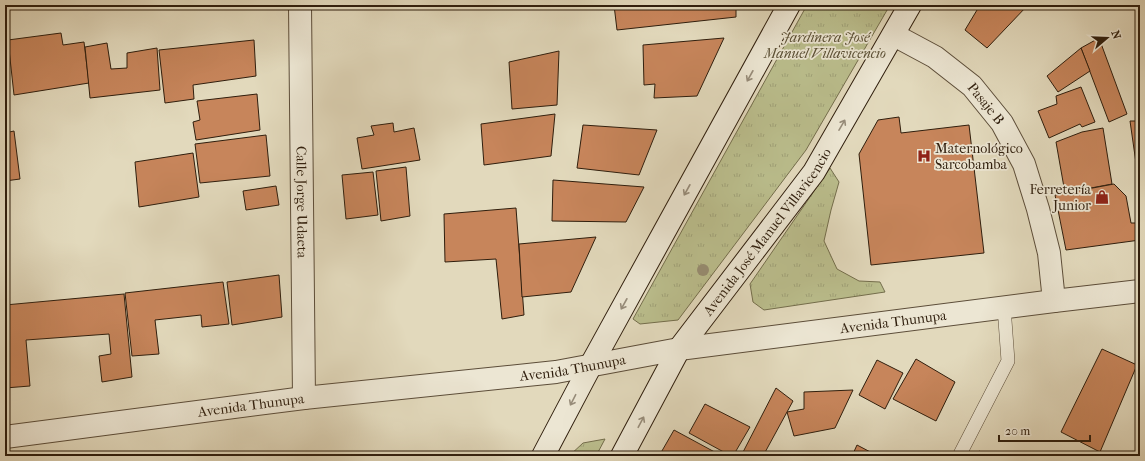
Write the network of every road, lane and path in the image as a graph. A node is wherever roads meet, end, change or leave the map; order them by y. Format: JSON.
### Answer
{"nodes":[{"id":1,"x":300,"y":5,"type":"edge"},
{"id":2,"x":789,"y":5,"type":"edge"},
{"id":3,"x":910,"y":5,"type":"edge"},
{"id":4,"x":894,"y":35,"type":"junction"},
{"id":5,"x":1140,"y":291,"type":"edge"},
{"id":6,"x":1054,"y":301,"type":"junction"},
{"id":7,"x":1004,"y":307,"type":"junction"},
{"id":8,"x":679,"y":349,"type":"junction"},
{"id":9,"x":591,"y":365,"type":"junction"},
{"id":10,"x":304,"y":398,"type":"junction"},
{"id":11,"x":5,"y":437,"type":"edge"},
{"id":12,"x":544,"y":456,"type":"edge"},
{"id":13,"x":622,"y":456,"type":"edge"},
{"id":14,"x":959,"y":456,"type":"edge"}],
"edges":[{"from":1,"to":10,"type":"street","name":"Calle Jorge Udaeta"},
{"from":2,"to":9,"type":"street","one_way":true},
{"from":3,"to":4,"type":"street","name":"Avenida José Manuel Villavicencio"},
{"from":4,"to":6,"type":"street","name":"Pasaje B"},
{"from":8,"to":4,"type":"street","name":"Avenida José Manuel Villavicencio","one_way":true},
{"from":5,"to":6,"type":"street","name":"Avenida Thunupa"},
{"from":6,"to":7,"type":"street","name":"Avenida Thunupa"},
{"from":7,"to":8,"type":"street","name":"Avenida Thunupa"},
{"from":7,"to":14,"type":"lane"},
{"from":8,"to":9,"type":"street","name":"Avenida Thunupa"},
{"from":13,"to":8,"type":"street","name":"Avenida José Manuel Villavicencio","one_way":true},
{"from":9,"to":10,"type":"street","name":"Avenida Thunupa"},
{"from":9,"to":12,"type":"street","one_way":true},
{"from":10,"to":11,"type":"street","name":"Avenida Thunupa"}]}
